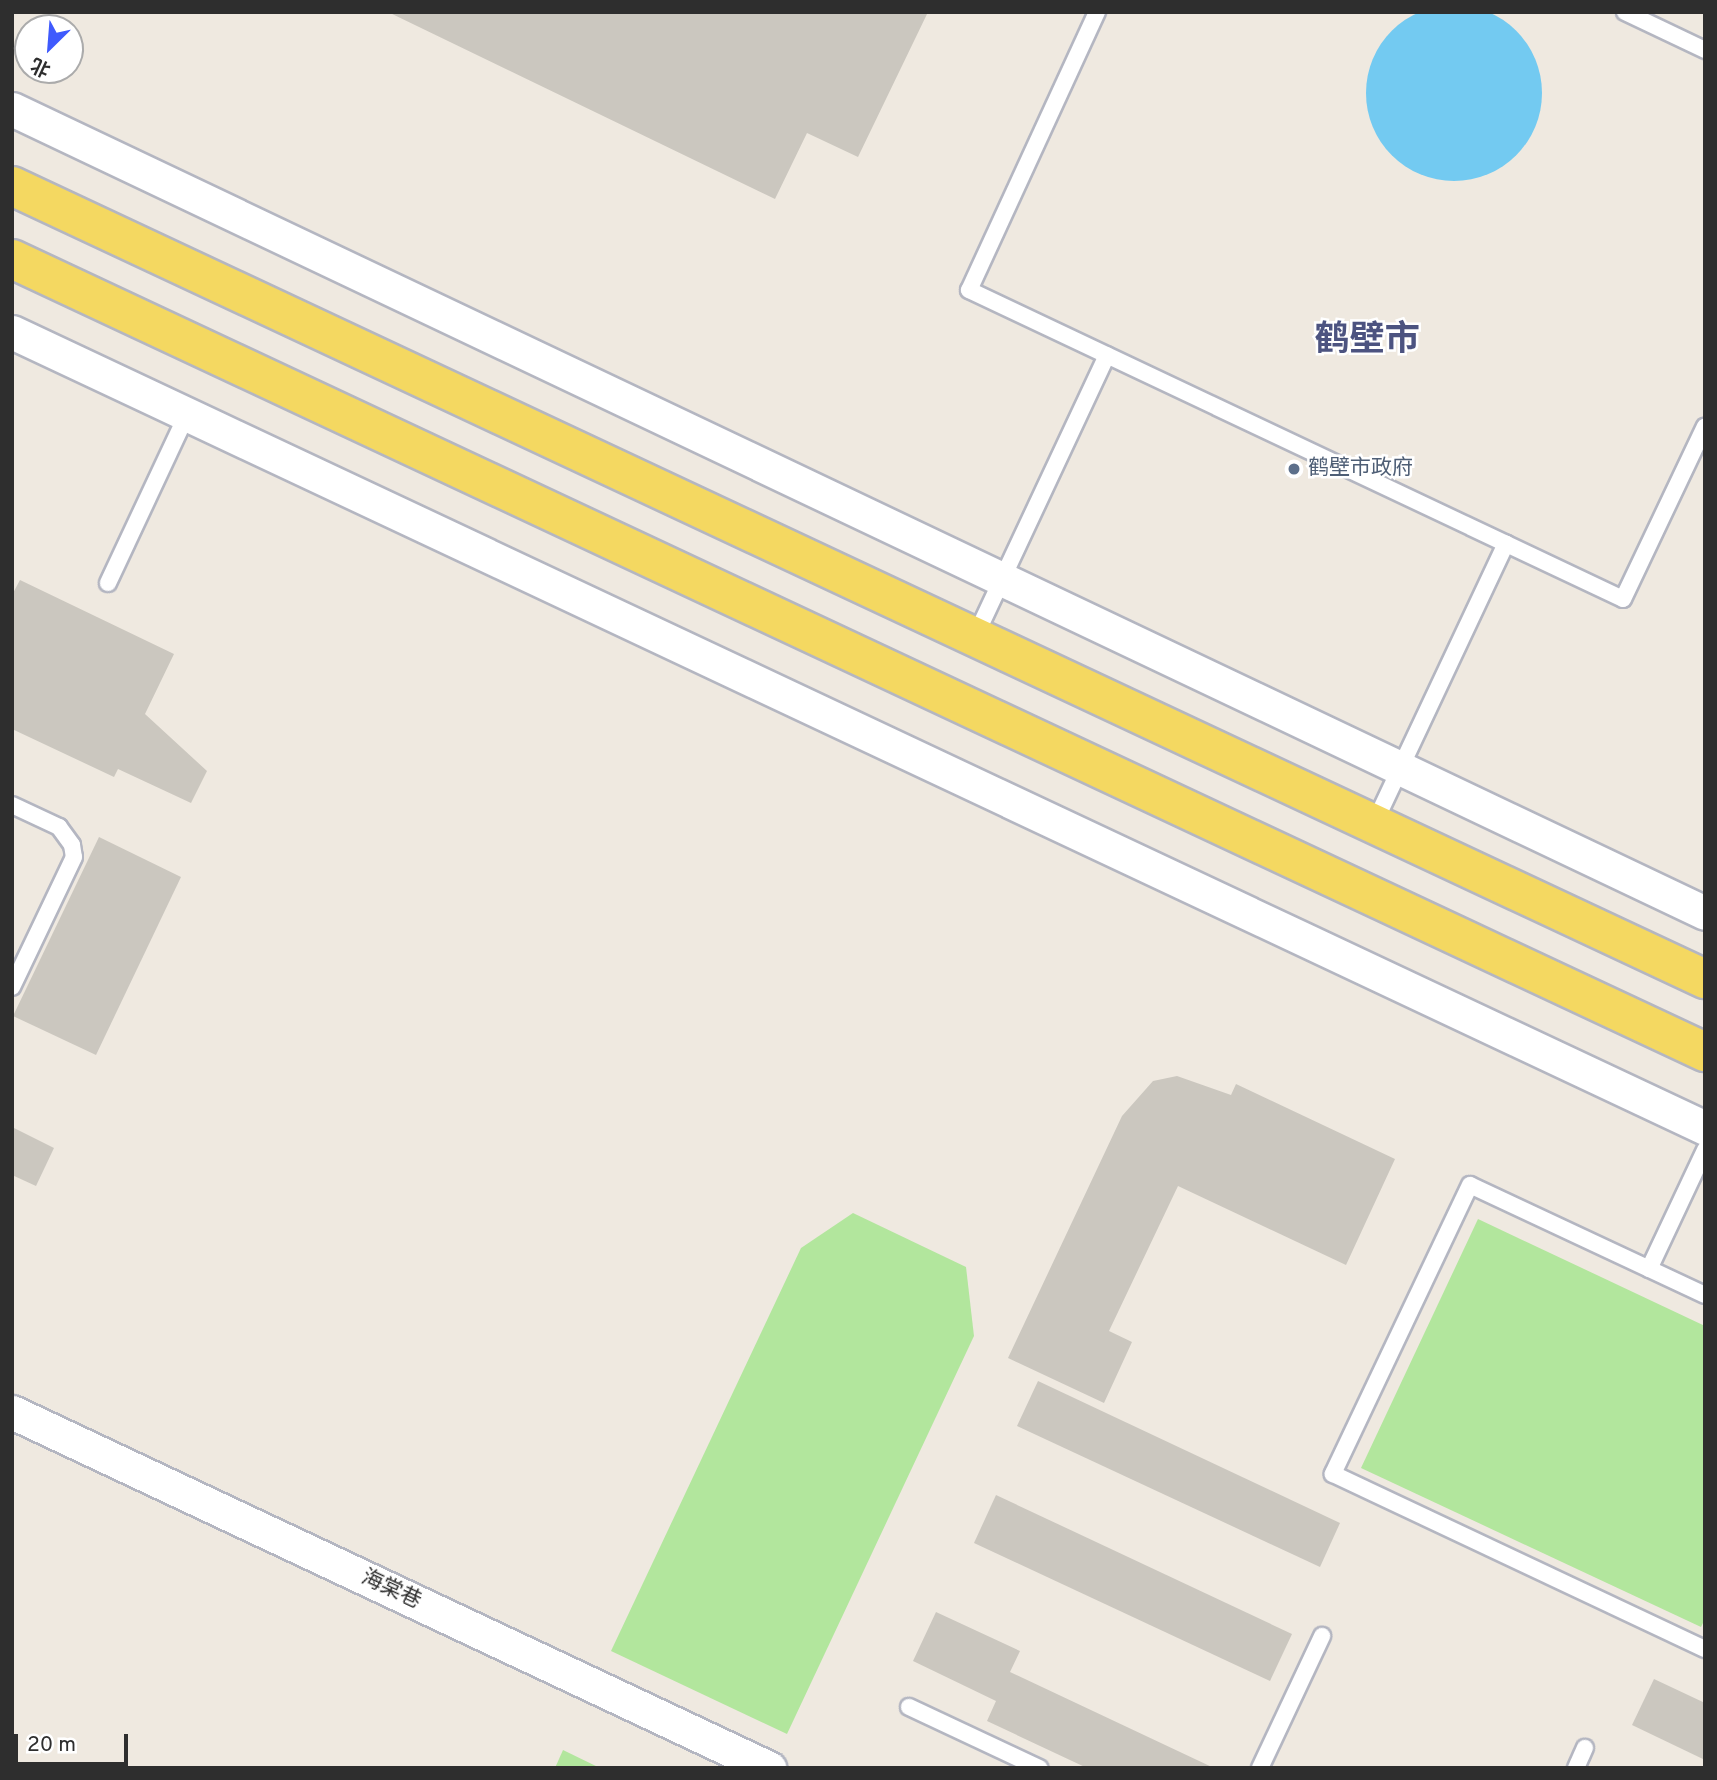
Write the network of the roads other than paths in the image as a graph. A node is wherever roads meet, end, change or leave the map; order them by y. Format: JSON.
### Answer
{"nodes":[{"id":1,"x":1097,"y":12,"type":"edge"},
{"id":2,"x":1625,"y":12,"type":"edge"},
{"id":3,"x":1705,"y":50,"type":"edge"},
{"id":4,"x":12,"y":109,"type":"edge"},
{"id":5,"x":12,"y":186,"type":"edge"},
{"id":6,"x":12,"y":259,"type":"edge"},
{"id":7,"x":12,"y":332,"type":"edge"},
{"id":8,"x":1107,"y":355,"type":"junction"},
{"id":9,"x":187,"y":414,"type":"junction"},
{"id":10,"x":1705,"y":426,"type":"edge"},
{"id":11,"x":1506,"y":544,"type":"junction"},
{"id":12,"x":1002,"y":578,"type":"junction"},
{"id":13,"x":108,"y":583,"type":"dead end"},
{"id":14,"x":975,"y":637,"type":"junction"},
{"id":15,"x":1401,"y":768,"type":"junction"},
{"id":16,"x":12,"y":805,"type":"edge"},
{"id":17,"x":1374,"y":824,"type":"junction"},
{"id":18,"x":1705,"y":913,"type":"edge"},
{"id":19,"x":1705,"y":979,"type":"edge"},
{"id":20,"x":12,"y":987,"type":"edge"},
{"id":21,"x":1705,"y":1052,"type":"edge"},
{"id":22,"x":1705,"y":1128,"type":"edge"},
{"id":23,"x":1705,"y":1150,"type":"edge"},
{"id":24,"x":1649,"y":1269,"type":"junction"},
{"id":25,"x":1705,"y":1295,"type":"edge"},
{"id":26,"x":12,"y":1412,"type":"edge"},
{"id":27,"x":1322,"y":1636,"type":"dead end"},
{"id":28,"x":1705,"y":1648,"type":"edge"},
{"id":29,"x":909,"y":1707,"type":"dead end"},
{"id":30,"x":1586,"y":1748,"type":"dead end"},
{"id":31,"x":769,"y":1768,"type":"edge"},
{"id":32,"x":1039,"y":1768,"type":"edge"},
{"id":33,"x":1260,"y":1768,"type":"edge"},
{"id":34,"x":1576,"y":1768,"type":"edge"}],
"edges":[{"from":1,"to":8,"type":"lane"},
{"from":2,"to":3,"type":"lane"},
{"from":4,"to":12,"type":"street"},
{"from":5,"to":14,"type":"main road"},
{"from":6,"to":21,"type":"main road"},
{"from":7,"to":9,"type":"street"},
{"from":8,"to":11,"type":"lane"},
{"from":8,"to":12,"type":"lane"},
{"from":9,"to":13,"type":"lane"},
{"from":9,"to":22,"type":"street"},
{"from":10,"to":11,"type":"lane"},
{"from":11,"to":15,"type":"lane"},
{"from":12,"to":14,"type":"lane"},
{"from":12,"to":15,"type":"street"},
{"from":14,"to":17,"type":"main road"},
{"from":15,"to":17,"type":"lane"},
{"from":15,"to":18,"type":"street"},
{"from":16,"to":20,"type":"lane"},
{"from":17,"to":19,"type":"main road"},
{"from":23,"to":24,"type":"lane"},
{"from":24,"to":25,"type":"lane"},
{"from":24,"to":28,"type":"lane"},
{"from":26,"to":31,"type":"street","name":"海棠巷"},
{"from":27,"to":33,"type":"lane"},
{"from":29,"to":32,"type":"lane"},
{"from":30,"to":34,"type":"lane"}]}
